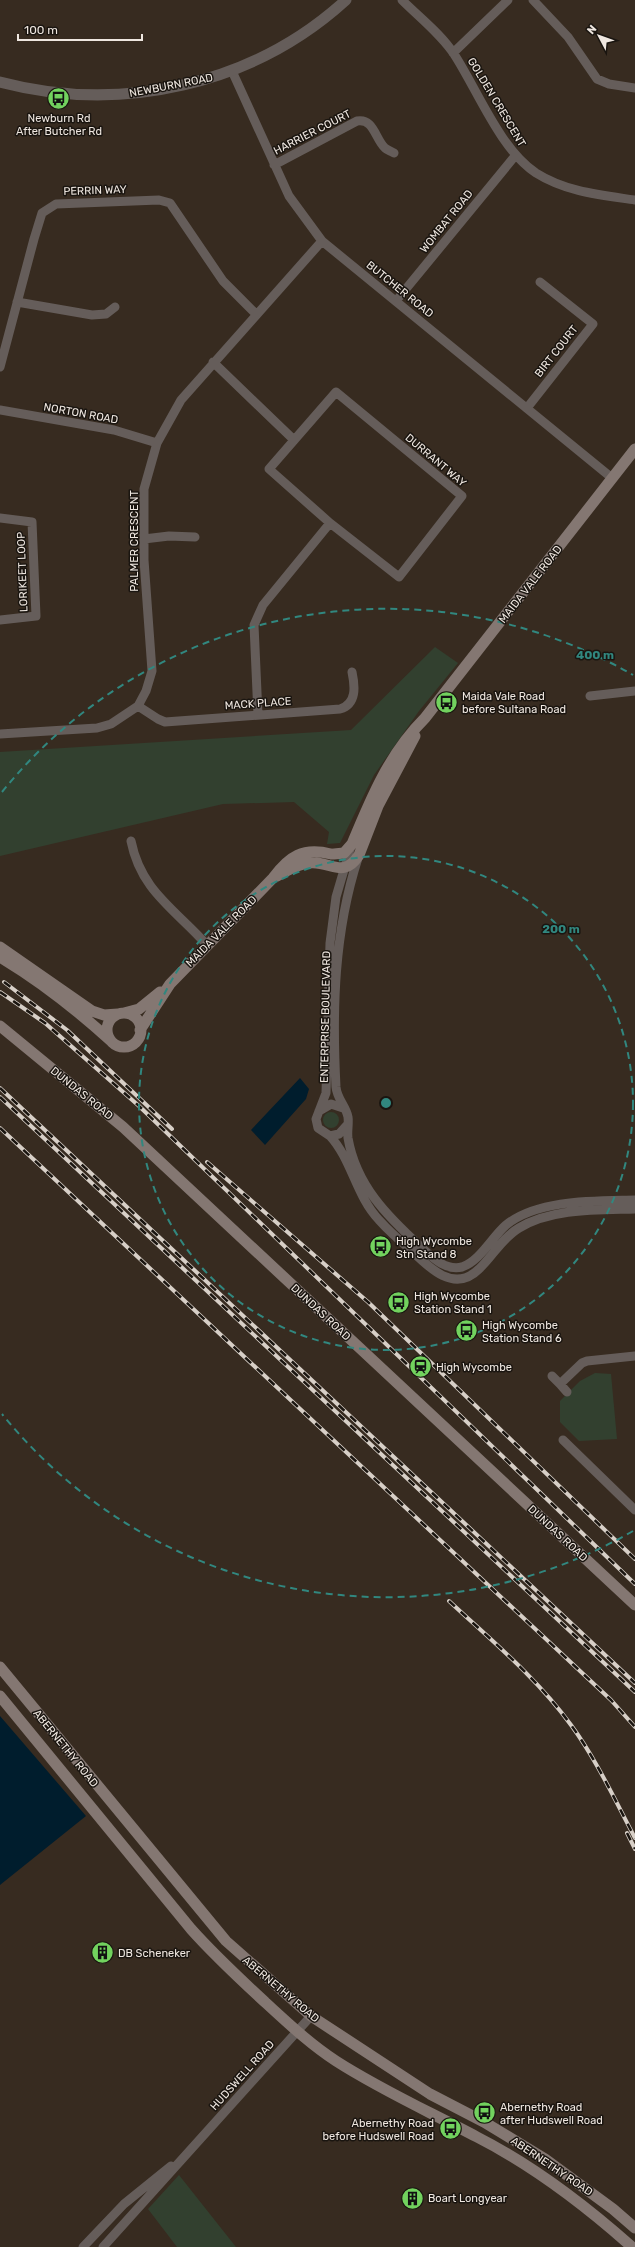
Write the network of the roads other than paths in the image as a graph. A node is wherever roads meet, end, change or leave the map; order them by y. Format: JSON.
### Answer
{"nodes":[{"id":1,"x":346,"y":0,"type":"edge"},
{"id":2,"x":402,"y":0,"type":"edge"},
{"id":3,"x":508,"y":0,"type":"edge"},
{"id":4,"x":533,"y":0,"type":"edge"},
{"id":5,"x":453,"y":53,"type":"junction"},
{"id":6,"x":232,"y":71,"type":"junction"},
{"id":7,"x":0,"y":82,"type":"edge"},
{"id":8,"x":635,"y":88,"type":"edge"},
{"id":9,"x":394,"y":153,"type":"dead end"},
{"id":10,"x":515,"y":156,"type":"junction"},
{"id":11,"x":274,"y":165,"type":"junction"},
{"id":12,"x":635,"y":200,"type":"edge"},
{"id":13,"x":322,"y":241,"type":"junction"},
{"id":14,"x":540,"y":282,"type":"dead end"},
{"id":15,"x":396,"y":301,"type":"junction"},
{"id":16,"x":17,"y":302,"type":"junction"},
{"id":17,"x":115,"y":307,"type":"dead end"},
{"id":18,"x":256,"y":314,"type":"junction"},
{"id":19,"x":213,"y":362,"type":"junction"},
{"id":20,"x":0,"y":367,"type":"edge"},
{"id":21,"x":527,"y":408,"type":"junction"},
{"id":22,"x":0,"y":410,"type":"edge"},
{"id":23,"x":293,"y":439,"type":"junction"},
{"id":24,"x":157,"y":443,"type":"junction"},
{"id":25,"x":635,"y":450,"type":"edge"},
{"id":26,"x":612,"y":478,"type":"junction"},
{"id":27,"x":0,"y":518,"type":"edge"},
{"id":28,"x":330,"y":523,"type":"junction"},
{"id":29,"x":196,"y":537,"type":"dead end"},
{"id":30,"x":144,"y":539,"type":"junction"},
{"id":31,"x":0,"y":620,"type":"edge"},
{"id":32,"x":352,"y":672,"type":"dead end"},
{"id":33,"x":635,"y":691,"type":"edge"},
{"id":34,"x":590,"y":696,"type":"dead end"},
{"id":35,"x":138,"y":706,"type":"junction"},
{"id":36,"x":258,"y":715,"type":"junction"},
{"id":37,"x":425,"y":718,"type":"junction"},
{"id":38,"x":0,"y":734,"type":"edge"},
{"id":39,"x":131,"y":841,"type":"dead end"},
{"id":40,"x":352,"y":844,"type":"junction"},
{"id":41,"x":332,"y":854,"type":"junction"},
{"id":42,"x":327,"y":865,"type":"junction"},
{"id":43,"x":348,"y":867,"type":"junction"},
{"id":44,"x":273,"y":878,"type":"junction"},
{"id":45,"x":340,"y":880,"type":"junction"},
{"id":46,"x":207,"y":945,"type":"junction"},
{"id":47,"x":0,"y":947,"type":"edge"},
{"id":48,"x":0,"y":957,"type":"edge"},
{"id":49,"x":170,"y":984,"type":"junction"},
{"id":50,"x":78,"y":1007,"type":"junction"},
{"id":51,"x":121,"y":1014,"type":"junction"},
{"id":52,"x":0,"y":1026,"type":"edge"},
{"id":53,"x":140,"y":1030,"type":"junction"},
{"id":54,"x":111,"y":1041,"type":"junction"},
{"id":55,"x":343,"y":1108,"type":"junction"},
{"id":56,"x":319,"y":1111,"type":"junction"},
{"id":57,"x":348,"y":1124,"type":"junction"},
{"id":58,"x":330,"y":1136,"type":"junction"},
{"id":59,"x":635,"y":1200,"type":"edge"},
{"id":60,"x":635,"y":1210,"type":"edge"},
{"id":61,"x":635,"y":1356,"type":"edge"},
{"id":62,"x":552,"y":1376,"type":"dead end"},
{"id":63,"x":560,"y":1384,"type":"junction"},
{"id":64,"x":568,"y":1392,"type":"dead end"},
{"id":65,"x":563,"y":1440,"type":"dead end"},
{"id":66,"x":635,"y":1510,"type":"edge"},
{"id":67,"x":635,"y":1605,"type":"edge"},
{"id":68,"x":0,"y":1667,"type":"edge"},
{"id":69,"x":0,"y":1696,"type":"edge"},
{"id":70,"x":311,"y":2016,"type":"junction"},
{"id":71,"x":296,"y":2032,"type":"junction"},
{"id":72,"x":191,"y":2150,"type":"junction"},
{"id":73,"x":635,"y":2228,"type":"edge"},
{"id":74,"x":83,"y":2247,"type":"edge"},
{"id":75,"x":103,"y":2247,"type":"edge"},
{"id":76,"x":632,"y":2247,"type":"edge"}],
"edges":[{"from":1,"to":6,"type":"street","name":"NEWBURN ROAD"},
{"from":2,"to":5,"type":"street","name":"GOLDEN CRESCENT"},
{"from":3,"to":5,"type":"street"},
{"from":4,"to":8,"type":"street"},
{"from":5,"to":10,"type":"street","name":"GOLDEN CRESCENT"},
{"from":6,"to":7,"type":"street","name":"NEWBURN ROAD"},
{"from":6,"to":11,"type":"street","name":"BUTCHER ROAD"},
{"from":9,"to":11,"type":"street","name":"HARRIER COURT"},
{"from":10,"to":12,"type":"street","name":"GOLDEN CRESCENT"},
{"from":10,"to":15,"type":"street","name":"WOMBAT ROAD"},
{"from":11,"to":13,"type":"street","name":"BUTCHER ROAD"},
{"from":13,"to":15,"type":"street","name":"BUTCHER ROAD"},
{"from":13,"to":18,"type":"street","name":"PALMER CRESCENT"},
{"from":14,"to":21,"type":"street","name":"BIRT COURT"},
{"from":15,"to":21,"type":"street","name":"BUTCHER ROAD"},
{"from":16,"to":17,"type":"street"},
{"from":16,"to":18,"type":"street","name":"PERRIN WAY"},
{"from":16,"to":20,"type":"street","name":"PERRIN WAY"},
{"from":18,"to":19,"type":"street","name":"PALMER CRESCENT"},
{"from":19,"to":23,"type":"street"},
{"from":19,"to":24,"type":"street","name":"PALMER CRESCENT"},
{"from":21,"to":26,"type":"street","name":"BUTCHER ROAD"},
{"from":22,"to":24,"type":"street","name":"NORTON ROAD"},
{"from":23,"to":28,"type":"street","name":"DURRANT WAY"},
{"from":23,"to":28,"type":"street","name":"DURRANT WAY"},
{"from":24,"to":30,"type":"street","name":"PALMER CRESCENT"},
{"from":25,"to":26,"type":"main road","name":"MAIDA VALE ROAD"},
{"from":26,"to":37,"type":"main road","name":"MAIDA VALE ROAD"},
{"from":27,"to":31,"type":"street","name":"LORIKEET LOOP"},
{"from":28,"to":36,"type":"street"},
{"from":29,"to":30,"type":"street"},
{"from":30,"to":35,"type":"street","name":"PALMER CRESCENT"},
{"from":32,"to":36,"type":"street","name":"MACK PLACE"},
{"from":33,"to":34,"type":"street"},
{"from":35,"to":36,"type":"street","name":"MACK PLACE"},
{"from":35,"to":38,"type":"street","name":"PALMER CRESCENT"},
{"from":37,"to":40,"type":"main road","name":"MAIDA VALE ROAD"},
{"from":37,"to":43,"type":"main road","name":"MAIDA VALE ROAD"},
{"from":39,"to":46,"type":"street"},
{"from":40,"to":41,"type":"main road"},
{"from":40,"to":43,"type":"street","name":"MAIDA VALE ROAD"},
{"from":41,"to":43,"type":"street"},
{"from":41,"to":44,"type":"main road","name":"MAIDA VALE ROAD"},
{"from":42,"to":43,"type":"main road","name":"MAIDA VALE ROAD"},
{"from":42,"to":44,"type":"main road","name":"MAIDA VALE ROAD"},
{"from":42,"to":45,"type":"street"},
{"from":43,"to":45,"type":"street","name":"ENTERPRISE BOULEVARD"},
{"from":43,"to":55,"type":"street","name":"ENTERPRISE BOULEVARD"},
{"from":44,"to":46,"type":"main road","name":"MAIDA VALE ROAD"},
{"from":45,"to":56,"type":"street","name":"ENTERPRISE BOULEVARD"},
{"from":46,"to":49,"type":"main road","name":"MAIDA VALE ROAD"},
{"from":47,"to":50,"type":"main road"},
{"from":48,"to":50,"type":"main road"},
{"from":49,"to":51,"type":"main road","name":"MAIDA VALE ROAD"},
{"from":49,"to":53,"type":"main road","name":"MAIDA VALE ROAD"},
{"from":50,"to":51,"type":"main road","name":"MAIDA VALE ROAD"},
{"from":50,"to":54,"type":"main road","name":"MAIDA VALE ROAD"},
{"from":51,"to":53,"type":"main road"},
{"from":51,"to":54,"type":"main road"},
{"from":52,"to":67,"type":"main road","name":"DUNDAS ROAD"},
{"from":53,"to":54,"type":"main road","name":"MAIDA VALE ROAD"},
{"from":55,"to":56,"type":"street"},
{"from":55,"to":57,"type":"street","name":"ENTERPRISE BOULEVARD"},
{"from":56,"to":58,"type":"street","name":"ENTERPRISE BOULEVARD"},
{"from":57,"to":58,"type":"street"},
{"from":57,"to":59,"type":"street","name":"ENTERPRISE BOULEVARD"},
{"from":58,"to":60,"type":"street","name":"ENTERPRISE BOULEVARD"},
{"from":61,"to":63,"type":"street"},
{"from":62,"to":63,"type":"street"},
{"from":63,"to":64,"type":"street"},
{"from":65,"to":66,"type":"street"},
{"from":68,"to":70,"type":"main road","name":"ABERNETHY ROAD"},
{"from":69,"to":71,"type":"main road","name":"ABERNETHY ROAD"},
{"from":70,"to":71,"type":"street","name":"HUDSWELL ROAD"},
{"from":70,"to":73,"type":"main road","name":"ABERNETHY ROAD"},
{"from":71,"to":72,"type":"street","name":"HUDSWELL ROAD"},
{"from":71,"to":76,"type":"main road","name":"ABERNETHY ROAD"},
{"from":72,"to":74,"type":"street","name":"HUDSWELL ROAD"},
{"from":72,"to":75,"type":"street","name":"HUDSWELL ROAD"}]}
